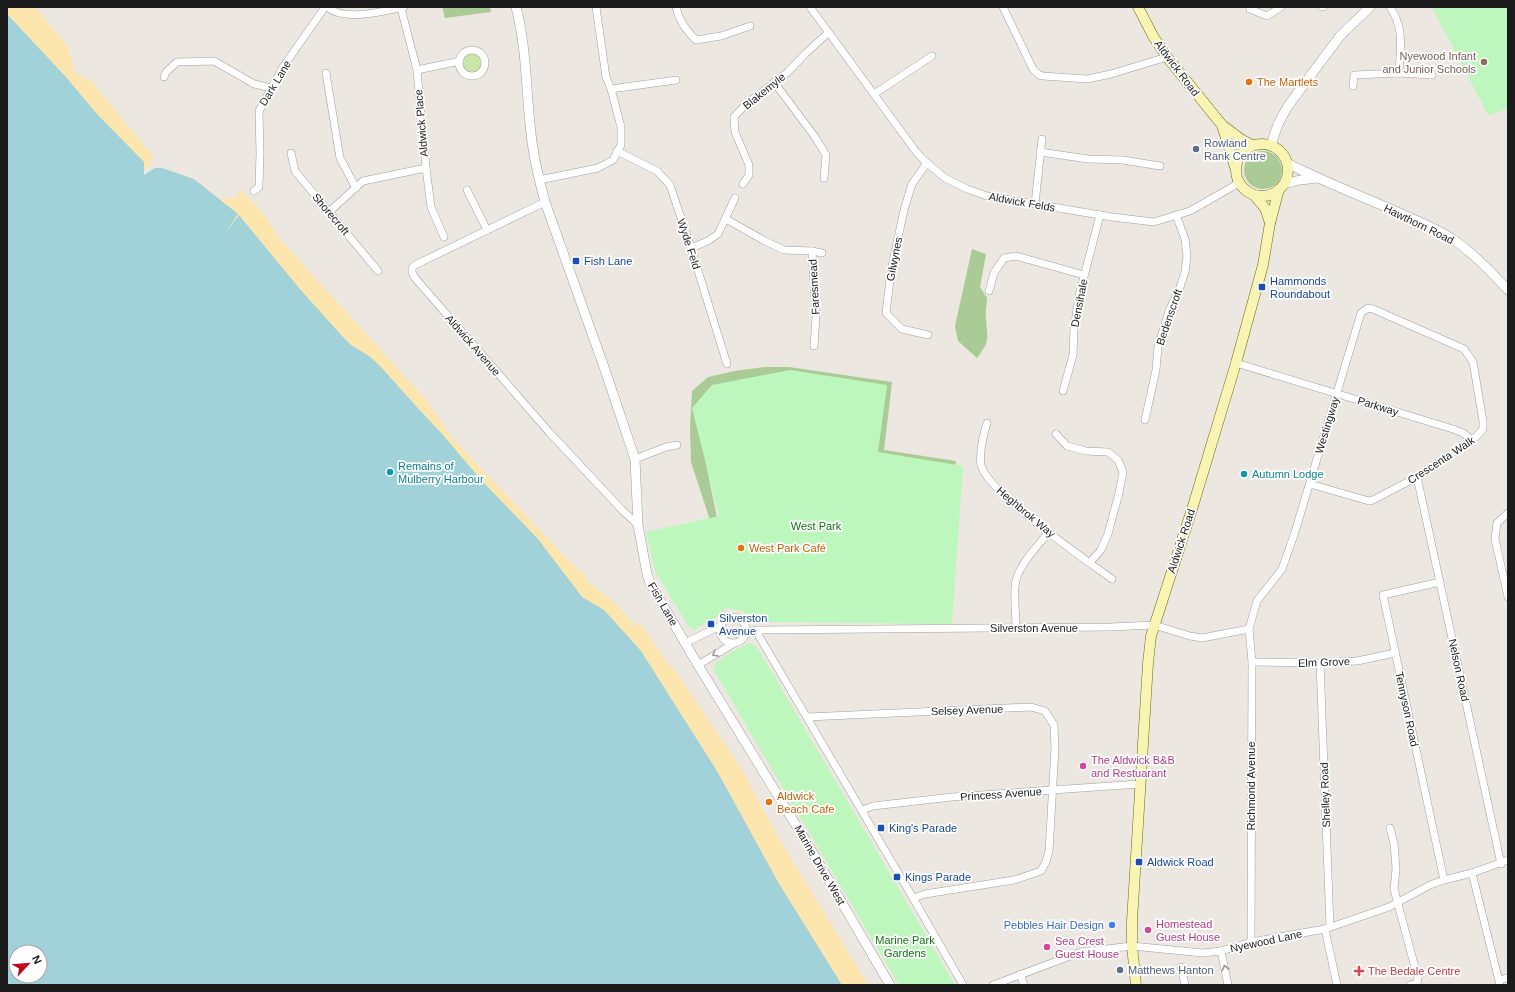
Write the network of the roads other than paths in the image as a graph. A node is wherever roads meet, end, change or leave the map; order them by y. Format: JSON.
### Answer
{"nodes":[{"id":1,"x":326,"y":7,"type":"edge"},
{"id":2,"x":403,"y":7,"type":"edge"},
{"id":3,"x":516,"y":7,"type":"edge"},
{"id":4,"x":596,"y":7,"type":"edge"},
{"id":5,"x":676,"y":7,"type":"edge"},
{"id":6,"x":810,"y":7,"type":"edge"},
{"id":7,"x":1003,"y":7,"type":"edge"},
{"id":8,"x":1138,"y":7,"type":"edge"},
{"id":9,"x":1281,"y":7,"type":"edge"},
{"id":10,"x":1370,"y":7,"type":"edge"},
{"id":11,"x":1390,"y":7,"type":"edge"},
{"id":12,"x":1250,"y":9,"type":"dead end"},
{"id":13,"x":750,"y":26,"type":"dead end"},
{"id":14,"x":828,"y":33,"type":"junction"},
{"id":15,"x":932,"y":56,"type":"dead end"},
{"id":16,"x":1167,"y":57,"type":"junction"},
{"id":17,"x":460,"y":61,"type":"dead end"},
{"id":18,"x":417,"y":70,"type":"junction"},
{"id":19,"x":326,"y":73,"type":"dead end"},
{"id":20,"x":1399,"y":73,"type":"junction"},
{"id":21,"x":1432,"y":75,"type":"dead end"},
{"id":22,"x":164,"y":77,"type":"dead end"},
{"id":23,"x":676,"y":80,"type":"dead end"},
{"id":24,"x":774,"y":82,"type":"junction"},
{"id":25,"x":1353,"y":86,"type":"dead end"},
{"id":26,"x":270,"y":88,"type":"junction"},
{"id":27,"x":611,"y":90,"type":"junction"},
{"id":28,"x":874,"y":94,"type":"junction"},
{"id":29,"x":1222,"y":126,"type":"junction"},
{"id":30,"x":1042,"y":139,"type":"dead end"},
{"id":31,"x":1252,"y":145,"type":"junction"},
{"id":32,"x":1271,"y":145,"type":"junction"},
{"id":33,"x":617,"y":151,"type":"junction"},
{"id":34,"x":1040,"y":152,"type":"junction"},
{"id":35,"x":291,"y":154,"type":"dead end"},
{"id":36,"x":927,"y":163,"type":"junction"},
{"id":37,"x":1287,"y":163,"type":"junction"},
{"id":38,"x":1160,"y":166,"type":"dead end"},
{"id":39,"x":1235,"y":167,"type":"junction"},
{"id":40,"x":426,"y":168,"type":"junction"},
{"id":41,"x":824,"y":178,"type":"dead end"},
{"id":42,"x":1317,"y":178,"type":"junction"},
{"id":43,"x":539,"y":180,"type":"junction"},
{"id":44,"x":1239,"y":183,"type":"junction"},
{"id":45,"x":743,"y":184,"type":"dead end"},
{"id":46,"x":1282,"y":187,"type":"junction"},
{"id":47,"x":356,"y":188,"type":"junction"},
{"id":48,"x":467,"y":190,"type":"dead end"},
{"id":49,"x":254,"y":191,"type":"dead end"},
{"id":50,"x":1254,"y":195,"type":"junction"},
{"id":51,"x":735,"y":198,"type":"dead end"},
{"id":52,"x":541,"y":204,"type":"dead end"},
{"id":53,"x":1036,"y":204,"type":"junction"},
{"id":54,"x":329,"y":212,"type":"junction"},
{"id":55,"x":1100,"y":215,"type":"junction"},
{"id":56,"x":1176,"y":215,"type":"junction"},
{"id":57,"x":726,"y":219,"type":"junction"},
{"id":58,"x":1270,"y":223,"type":"junction"},
{"id":59,"x":487,"y":230,"type":"junction"},
{"id":60,"x":444,"y":237,"type":"dead end"},
{"id":61,"x":692,"y":248,"type":"junction"},
{"id":62,"x":812,"y":251,"type":"junction"},
{"id":63,"x":822,"y":254,"type":"dead end"},
{"id":64,"x":378,"y":271,"type":"dead end"},
{"id":65,"x":1084,"y":275,"type":"junction"},
{"id":66,"x":1508,"y":290,"type":"edge"},
{"id":67,"x":989,"y":291,"type":"dead end"},
{"id":68,"x":1368,"y":308,"type":"joint"},
{"id":69,"x":928,"y":335,"type":"dead end"},
{"id":70,"x":814,"y":346,"type":"dead end"},
{"id":71,"x":1236,"y":363,"type":"junction"},
{"id":72,"x":727,"y":364,"type":"dead end"},
{"id":73,"x":1063,"y":391,"type":"dead end"},
{"id":74,"x":1337,"y":394,"type":"junction"},
{"id":75,"x":1145,"y":420,"type":"dead end"},
{"id":76,"x":987,"y":423,"type":"dead end"},
{"id":77,"x":1056,"y":434,"type":"dead end"},
{"id":78,"x":1472,"y":440,"type":"junction"},
{"id":79,"x":677,"y":445,"type":"dead end"},
{"id":80,"x":635,"y":460,"type":"junction"},
{"id":81,"x":1417,"y":477,"type":"junction"},
{"id":82,"x":1310,"y":484,"type":"junction"},
{"id":83,"x":1508,"y":513,"type":"edge"},
{"id":84,"x":638,"y":525,"type":"junction"},
{"id":85,"x":1049,"y":532,"type":"junction"},
{"id":86,"x":1090,"y":562,"type":"junction"},
{"id":87,"x":1112,"y":579,"type":"dead end"},
{"id":88,"x":1440,"y":582,"type":"junction"},
{"id":89,"x":1508,"y":597,"type":"edge"},
{"id":90,"x":1154,"y":625,"type":"junction"},
{"id":91,"x":720,"y":626,"type":"junction"},
{"id":92,"x":1016,"y":628,"type":"junction"},
{"id":93,"x":1249,"y":629,"type":"junction"},
{"id":94,"x":758,"y":630,"type":"junction"},
{"id":95,"x":746,"y":632,"type":"junction"},
{"id":96,"x":685,"y":643,"type":"junction"},
{"id":97,"x":733,"y":644,"type":"junction"},
{"id":98,"x":1395,"y":653,"type":"junction"},
{"id":99,"x":1252,"y":662,"type":"junction"},
{"id":100,"x":1320,"y":663,"type":"junction"},
{"id":101,"x":698,"y":665,"type":"junction"},
{"id":102,"x":807,"y":717,"type":"junction"},
{"id":103,"x":1140,"y":784,"type":"junction"},
{"id":104,"x":1053,"y":790,"type":"junction"},
{"id":105,"x":862,"y":810,"type":"junction"},
{"id":106,"x":1390,"y":828,"type":"dead end"},
{"id":107,"x":1508,"y":860,"type":"edge"},
{"id":108,"x":1501,"y":864,"type":"junction"},
{"id":109,"x":1472,"y":873,"type":"junction"},
{"id":110,"x":1444,"y":880,"type":"junction"},
{"id":111,"x":914,"y":898,"type":"junction"},
{"id":112,"x":1398,"y":903,"type":"junction"},
{"id":113,"x":1328,"y":928,"type":"junction"},
{"id":114,"x":1251,"y":942,"type":"junction"},
{"id":115,"x":1132,"y":946,"type":"junction"},
{"id":116,"x":1222,"y":951,"type":"junction"},
{"id":117,"x":1181,"y":967,"type":"dead end"},
{"id":118,"x":1020,"y":974,"type":"junction"},
{"id":119,"x":1508,"y":978,"type":"edge"},
{"id":120,"x":1500,"y":983,"type":"edge"},
{"id":121,"x":890,"y":985,"type":"edge"},
{"id":122,"x":963,"y":985,"type":"edge"},
{"id":123,"x":993,"y":985,"type":"edge"},
{"id":124,"x":1024,"y":985,"type":"edge"},
{"id":125,"x":1136,"y":985,"type":"edge"},
{"id":126,"x":1185,"y":985,"type":"edge"},
{"id":127,"x":1228,"y":985,"type":"edge"},
{"id":128,"x":1337,"y":985,"type":"edge"},
{"id":129,"x":1410,"y":985,"type":"edge"}],
"edges":[{"from":1,"to":2,"type":"street"},
{"from":1,"to":26,"type":"street","name":"Dark Lane"},
{"from":2,"to":18,"type":"street","name":"Aldwick Place"},
{"from":3,"to":43,"type":"street","name":"Fish Lane"},
{"from":4,"to":27,"type":"street"},
{"from":5,"to":13,"type":"street"},
{"from":6,"to":14,"type":"street","name":"Aldwick Felds"},
{"from":7,"to":16,"type":"street"},
{"from":8,"to":16,"type":"main road","name":"Aldwick Road"},
{"from":9,"to":12,"type":"street"},
{"from":10,"to":32,"type":"street"},
{"from":11,"to":20,"type":"street"},
{"from":14,"to":24,"type":"street","name":"Blakemyle"},
{"from":14,"to":28,"type":"street","name":"Aldwick Felds"},
{"from":15,"to":28,"type":"street"},
{"from":16,"to":29,"type":"main road","name":"Aldwick Road"},
{"from":17,"to":18,"type":"street"},
{"from":18,"to":40,"type":"street","name":"Aldwick Place"},
{"from":19,"to":47,"type":"street"},
{"from":20,"to":21,"type":"street"},
{"from":20,"to":25,"type":"street"},
{"from":22,"to":26,"type":"street"},
{"from":23,"to":27,"type":"street"},
{"from":24,"to":41,"type":"street"},
{"from":24,"to":45,"type":"street","name":"Blakemyle"},
{"from":26,"to":49,"type":"street","name":"Dark Lane"},
{"from":27,"to":33,"type":"street"},
{"from":28,"to":36,"type":"street","name":"Aldwick Felds"},
{"from":29,"to":31,"type":"main road"},
{"from":29,"to":39,"type":"main road"},
{"from":30,"to":34,"type":"street"},
{"from":31,"to":32,"type":"main road"},
{"from":31,"to":39,"type":"main road"},
{"from":32,"to":37,"type":"main road"},
{"from":33,"to":43,"type":"street"},
{"from":33,"to":61,"type":"street","name":"Wyde Feld"},
{"from":34,"to":38,"type":"street"},
{"from":34,"to":53,"type":"street"},
{"from":35,"to":54,"type":"street","name":"Shorecroft"},
{"from":36,"to":53,"type":"street","name":"Aldwick Felds"},
{"from":36,"to":69,"type":"street","name":"Gilwynes"},
{"from":37,"to":42,"type":"street","name":"Hawthorn Road"},
{"from":37,"to":46,"type":"main road"},
{"from":39,"to":44,"type":"main road"},
{"from":40,"to":47,"type":"street"},
{"from":40,"to":60,"type":"street","name":"Aldwick Place"},
{"from":42,"to":46,"type":"street"},
{"from":42,"to":66,"type":"street","name":"Hawthorn Road"},
{"from":43,"to":80,"type":"street","name":"Fish Lane"},
{"from":44,"to":50,"type":"main road"},
{"from":44,"to":56,"type":"street","name":"Aldwick Felds"},
{"from":46,"to":50,"type":"main road"},
{"from":46,"to":58,"type":"main road","name":"Aldwick Road"},
{"from":47,"to":54,"type":"street"},
{"from":48,"to":59,"type":"street"},
{"from":50,"to":58,"type":"main road"},
{"from":51,"to":57,"type":"street"},
{"from":52,"to":59,"type":"street","name":"Aldwick Avenue"},
{"from":53,"to":55,"type":"street","name":"Aldwick Felds"},
{"from":54,"to":64,"type":"street","name":"Shorecroft"},
{"from":55,"to":56,"type":"street","name":"Aldwick Felds"},
{"from":55,"to":65,"type":"street","name":"Densihale"},
{"from":56,"to":75,"type":"street","name":"Bedenscroft"},
{"from":57,"to":61,"type":"street"},
{"from":57,"to":62,"type":"street","name":"Faresmead"},
{"from":58,"to":71,"type":"main road","name":"Aldwick Road"},
{"from":59,"to":84,"type":"street","name":"Aldwick Avenue"},
{"from":61,"to":72,"type":"street","name":"Wyde Feld"},
{"from":62,"to":63,"type":"street"},
{"from":62,"to":70,"type":"street","name":"Faresmead"},
{"from":65,"to":67,"type":"street"},
{"from":65,"to":73,"type":"street","name":"Densihale"},
{"from":68,"to":74,"type":"street","name":"Westingway"},
{"from":68,"to":78,"type":"street","name":"Crescenta Walk"},
{"from":71,"to":74,"type":"street","name":"Parkway"},
{"from":71,"to":90,"type":"main road","name":"Aldwick Road"},
{"from":74,"to":78,"type":"street","name":"Parkway"},
{"from":74,"to":82,"type":"street","name":"Westingway"},
{"from":76,"to":85,"type":"street","name":"Heghbrok Way"},
{"from":77,"to":86,"type":"street"},
{"from":78,"to":81,"type":"street","name":"Crescenta Walk"},
{"from":79,"to":80,"type":"street"},
{"from":80,"to":84,"type":"street","name":"Fish Lane"},
{"from":81,"to":82,"type":"street","name":"Crescenta Walk"},
{"from":81,"to":88,"type":"street","name":"Nelson Road"},
{"from":82,"to":93,"type":"street","name":"Westingway"},
{"from":83,"to":89,"type":"street"},
{"from":84,"to":96,"type":"street","name":"Fish Lane"},
{"from":85,"to":86,"type":"street","name":"Heghbrok Way"},
{"from":85,"to":92,"type":"street"},
{"from":86,"to":87,"type":"street","name":"Heghbrok Way"},
{"from":88,"to":98,"type":"street","name":"Tennyson Road"},
{"from":88,"to":108,"type":"street","name":"Nelson Road"},
{"from":90,"to":92,"type":"street","name":"Silverston Avenue"},
{"from":90,"to":93,"type":"street","name":"Silverston Avenue"},
{"from":90,"to":103,"type":"main road","name":"Aldwick Road"},
{"from":91,"to":95,"type":"street"},
{"from":91,"to":96,"type":"street"},
{"from":91,"to":97,"type":"street"},
{"from":92,"to":94,"type":"street","name":"Silverston Avenue"},
{"from":93,"to":99,"type":"street","name":"Richmond Avenue"},
{"from":94,"to":95,"type":"street","name":"Silverston Avenue"},
{"from":94,"to":102,"type":"street"},
{"from":95,"to":97,"type":"street"},
{"from":96,"to":101,"type":"street","name":"Marine Drive West"},
{"from":97,"to":101,"type":"street","one_way":true},
{"from":98,"to":100,"type":"street","name":"Elm Grove"},
{"from":98,"to":110,"type":"street","name":"Tennyson Road"},
{"from":99,"to":100,"type":"street","name":"Elm Grove"},
{"from":99,"to":114,"type":"street","name":"Richmond Avenue"},
{"from":100,"to":113,"type":"street","name":"Shelley Road"},
{"from":101,"to":121,"type":"street","name":"Marine Drive West"},
{"from":102,"to":104,"type":"street","name":"Selsey Avenue"},
{"from":102,"to":105,"type":"street"},
{"from":103,"to":104,"type":"street","name":"Princess Avenue"},
{"from":103,"to":115,"type":"main road","name":"Aldwick Road"},
{"from":104,"to":105,"type":"street","name":"Princess Avenue"},
{"from":104,"to":111,"type":"street","name":"Selsey Avenue"},
{"from":105,"to":111,"type":"street"},
{"from":106,"to":112,"type":"street"},
{"from":107,"to":108,"type":"street","name":"Nyewood Lane"},
{"from":108,"to":109,"type":"street","name":"Nyewood Lane"},
{"from":109,"to":110,"type":"street","name":"Nyewood Lane"},
{"from":109,"to":120,"type":"street"},
{"from":110,"to":112,"type":"street","name":"Nyewood Lane"},
{"from":111,"to":122,"type":"street"},
{"from":112,"to":113,"type":"street","name":"Nyewood Lane"},
{"from":112,"to":129,"type":"street"},
{"from":113,"to":114,"type":"street","name":"Nyewood Lane"},
{"from":113,"to":128,"type":"street","name":"Shelley Road"},
{"from":114,"to":116,"type":"street","name":"Nyewood Lane"},
{"from":115,"to":116,"type":"street","name":"Nyewood Lane"},
{"from":115,"to":118,"type":"street","name":"Nyewood Lane"},
{"from":115,"to":125,"type":"main road","name":"Aldwick Road"},
{"from":127,"to":116,"type":"street","one_way":true},
{"from":117,"to":126,"type":"street"},
{"from":118,"to":123,"type":"street","name":"Nyewood Lane"},
{"from":118,"to":124,"type":"street"},
{"from":119,"to":120,"type":"street"}]}
